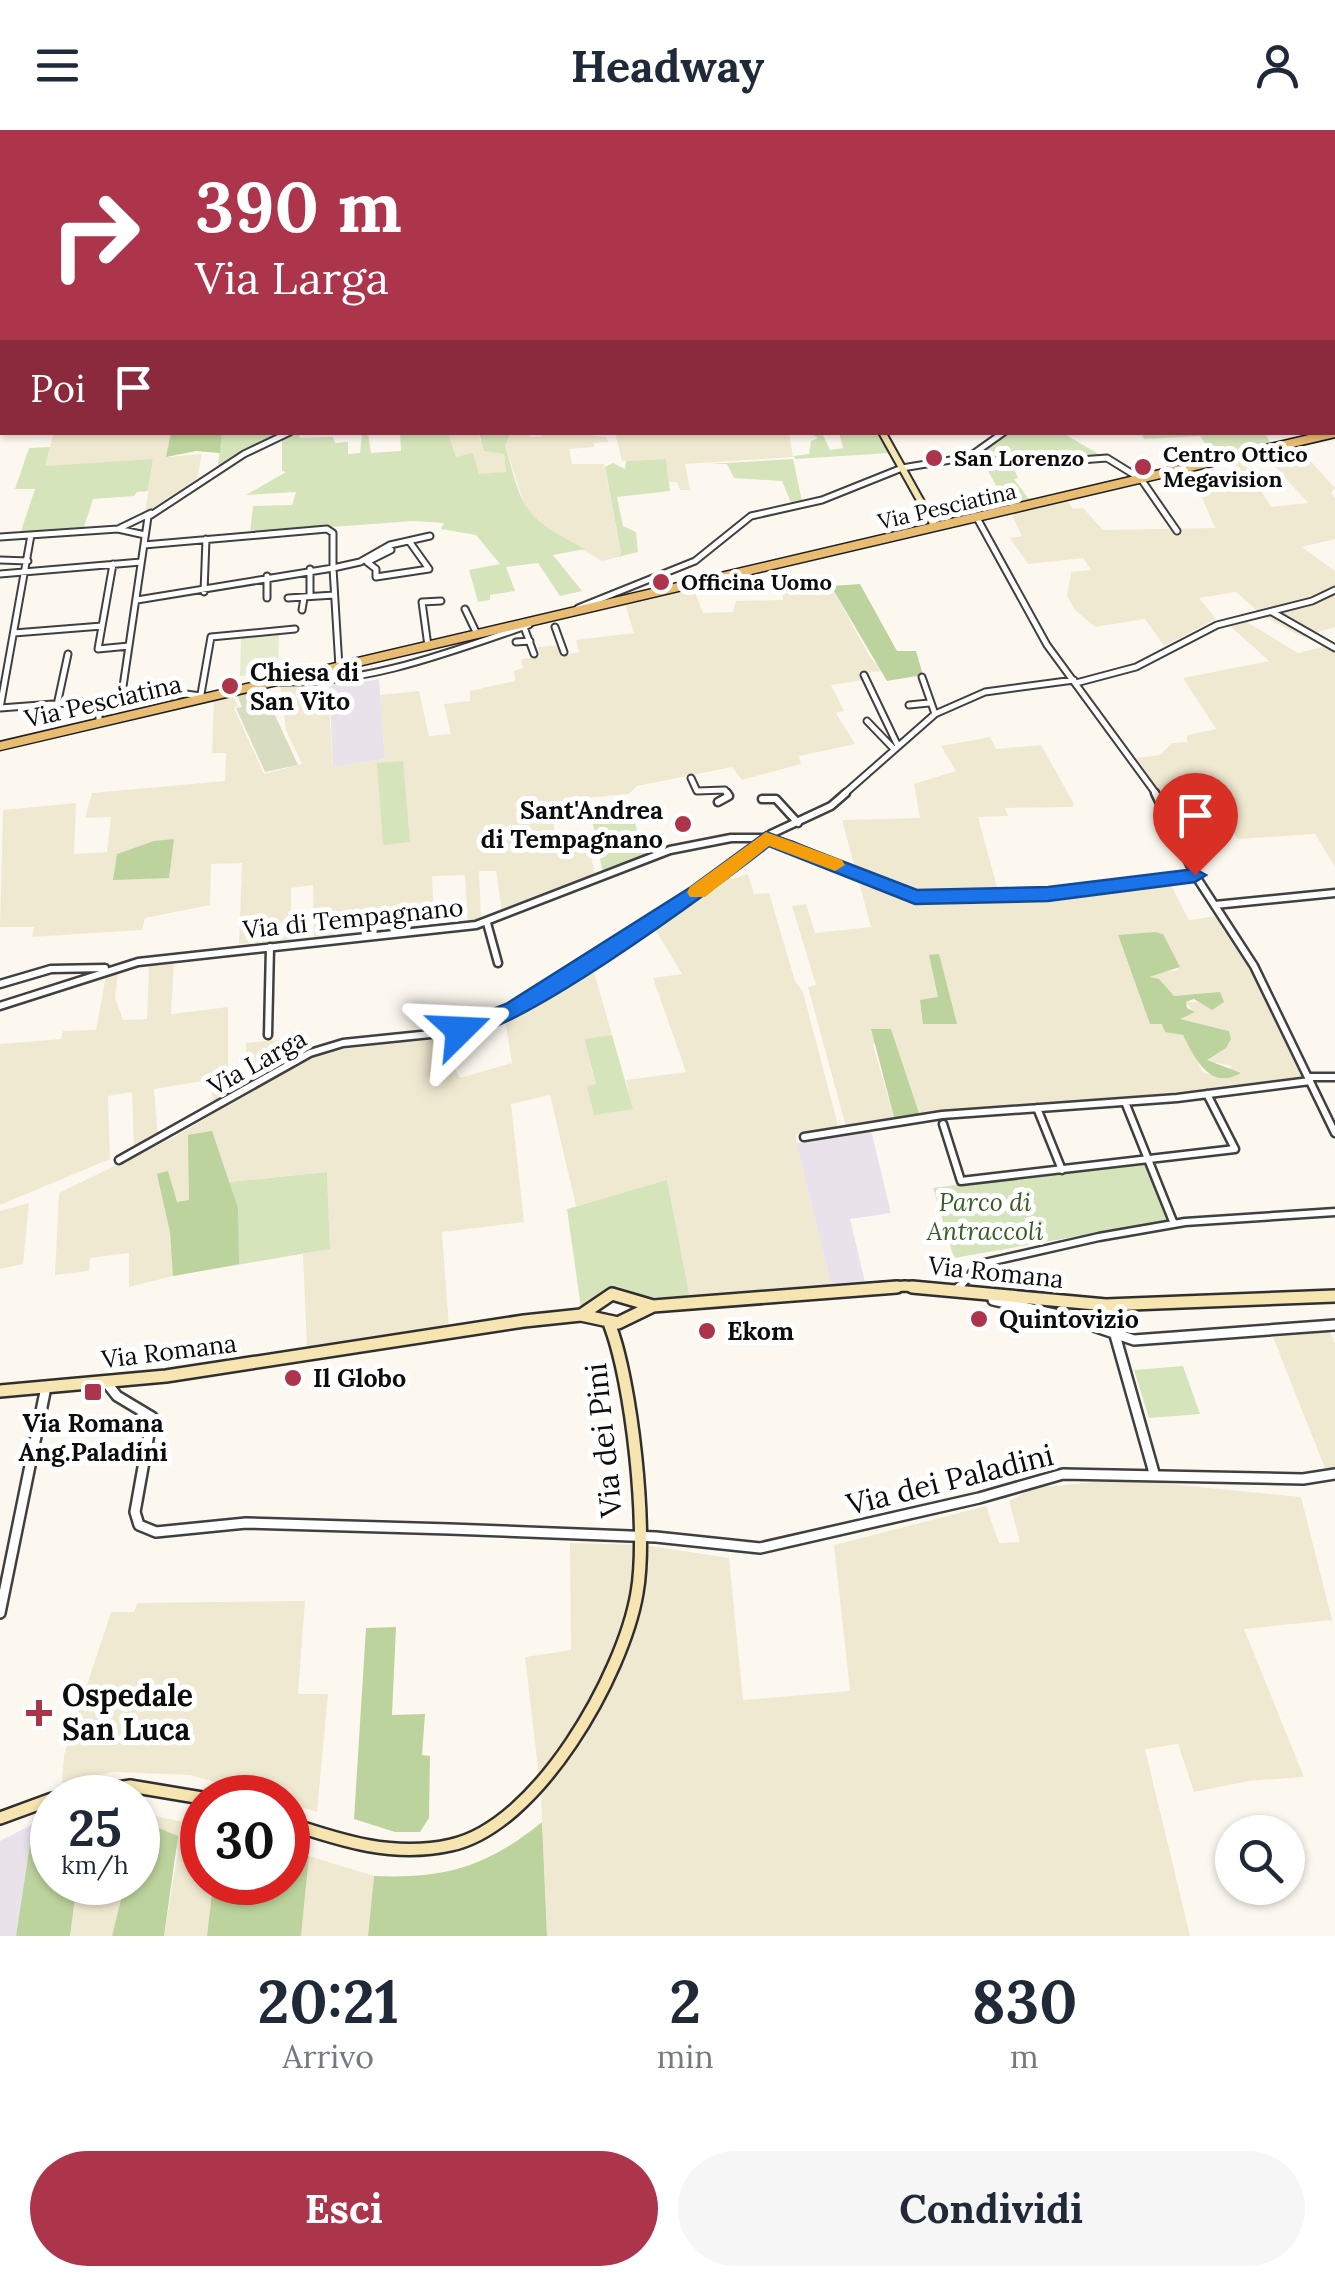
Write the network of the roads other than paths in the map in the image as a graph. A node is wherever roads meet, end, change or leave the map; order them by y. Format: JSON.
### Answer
{"nodes":[{"id":1,"x":284,"y":435,"type":"edge"},
{"id":2,"x":884,"y":435,"type":"edge"},
{"id":3,"x":1000,"y":435,"type":"edge"},
{"id":4,"x":1327,"y":435,"type":"edge"},
{"id":5,"x":969,"y":458,"type":"junction"},
{"id":6,"x":902,"y":468,"type":"junction"},
{"id":7,"x":1141,"y":479,"type":"junction"},
{"id":8,"x":152,"y":512,"type":"junction"},
{"id":9,"x":976,"y":518,"type":"junction"},
{"id":10,"x":935,"y":527,"type":"junction"},
{"id":11,"x":118,"y":529,"type":"junction"},
{"id":12,"x":1178,"y":532,"type":"dead end"},
{"id":13,"x":145,"y":534,"type":"junction"},
{"id":14,"x":31,"y":535,"type":"junction"},
{"id":15,"x":430,"y":536,"type":"dead end"},
{"id":16,"x":0,"y":537,"type":"edge"},
{"id":17,"x":206,"y":539,"type":"junction"},
{"id":18,"x":408,"y":541,"type":"junction"},
{"id":19,"x":144,"y":545,"type":"junction"},
{"id":20,"x":386,"y":547,"type":"junction"},
{"id":21,"x":28,"y":561,"type":"junction"},
{"id":22,"x":141,"y":562,"type":"junction"},
{"id":23,"x":114,"y":564,"type":"junction"},
{"id":24,"x":1,"y":566,"type":"edge"},
{"id":25,"x":333,"y":568,"type":"junction"},
{"id":26,"x":310,"y":569,"type":"junction"},
{"id":27,"x":26,"y":571,"type":"junction"},
{"id":28,"x":267,"y":576,"type":"junction"},
{"id":29,"x":1335,"y":590,"type":"edge"},
{"id":30,"x":204,"y":592,"type":"junction"},
{"id":31,"x":323,"y":593,"type":"dead end"},
{"id":32,"x":334,"y":594,"type":"junction"},
{"id":33,"x":305,"y":595,"type":"junction"},
{"id":34,"x":622,"y":595,"type":"junction"},
{"id":35,"x":267,"y":598,"type":"dead end"},
{"id":36,"x":288,"y":598,"type":"dead end"},
{"id":37,"x":137,"y":600,"type":"junction"},
{"id":38,"x":441,"y":601,"type":"dead end"},
{"id":39,"x":465,"y":609,"type":"dead end"},
{"id":40,"x":302,"y":610,"type":"dead end"},
{"id":41,"x":1271,"y":612,"type":"junction"},
{"id":42,"x":566,"y":613,"type":"junction"},
{"id":43,"x":102,"y":626,"type":"junction"},
{"id":44,"x":524,"y":627,"type":"junction"},
{"id":45,"x":555,"y":627,"type":"dead end"},
{"id":46,"x":295,"y":629,"type":"dead end"},
{"id":47,"x":14,"y":633,"type":"junction"},
{"id":48,"x":477,"y":634,"type":"junction"},
{"id":49,"x":530,"y":640,"type":"junction"},
{"id":50,"x":516,"y":642,"type":"dead end"},
{"id":51,"x":129,"y":646,"type":"junction"},
{"id":52,"x":428,"y":646,"type":"junction"},
{"id":53,"x":1335,"y":648,"type":"edge"},
{"id":54,"x":564,"y":652,"type":"dead end"},
{"id":55,"x":68,"y":654,"type":"dead end"},
{"id":56,"x":534,"y":654,"type":"dead end"},
{"id":57,"x":338,"y":667,"type":"junction"},
{"id":58,"x":864,"y":675,"type":"dead end"},
{"id":59,"x":922,"y":677,"type":"dead end"},
{"id":60,"x":1075,"y":681,"type":"junction"},
{"id":61,"x":274,"y":682,"type":"junction"},
{"id":62,"x":205,"y":696,"type":"junction"},
{"id":63,"x":121,"y":700,"type":"junction"},
{"id":64,"x":99,"y":702,"type":"junction"},
{"id":65,"x":929,"y":703,"type":"junction"},
{"id":66,"x":58,"y":705,"type":"junction"},
{"id":67,"x":909,"y":705,"type":"dead end"},
{"id":68,"x":0,"y":708,"type":"edge"},
{"id":69,"x":935,"y":714,"type":"junction"},
{"id":70,"x":99,"y":722,"type":"junction"},
{"id":71,"x":867,"y":722,"type":"dead end"},
{"id":72,"x":0,"y":746,"type":"edge"},
{"id":73,"x":895,"y":746,"type":"junction"},
{"id":74,"x":691,"y":778,"type":"dead end"},
{"id":75,"x":762,"y":799,"type":"dead end"},
{"id":76,"x":718,"y":802,"type":"dead end"},
{"id":77,"x":798,"y":823,"type":"junction"},
{"id":78,"x":766,"y":838,"type":"junction"},
{"id":79,"x":1195,"y":875,"type":"junction"},
{"id":80,"x":1335,"y":894,"type":"edge"},
{"id":81,"x":1215,"y":905,"type":"junction"},
{"id":82,"x":487,"y":923,"type":"junction"},
{"id":83,"x":270,"y":946,"type":"junction"},
{"id":84,"x":498,"y":963,"type":"dead end"},
{"id":85,"x":109,"y":970,"type":"junction"},
{"id":86,"x":0,"y":984,"type":"edge"},
{"id":87,"x":0,"y":1006,"type":"edge"},
{"id":88,"x":268,"y":1035,"type":"dead end"},
{"id":89,"x":1335,"y":1077,"type":"edge"},
{"id":90,"x":1310,"y":1079,"type":"junction"},
{"id":91,"x":1207,"y":1094,"type":"junction"},
{"id":92,"x":1126,"y":1102,"type":"junction"},
{"id":93,"x":1037,"y":1108,"type":"junction"},
{"id":94,"x":943,"y":1124,"type":"dead end"},
{"id":95,"x":1335,"y":1133,"type":"edge"},
{"id":96,"x":804,"y":1137,"type":"dead end"},
{"id":97,"x":1148,"y":1158,"type":"junction"},
{"id":98,"x":120,"y":1160,"type":"dead end"},
{"id":99,"x":1062,"y":1170,"type":"junction"},
{"id":100,"x":1335,"y":1212,"type":"edge"},
{"id":101,"x":1174,"y":1224,"type":"junction"},
{"id":102,"x":957,"y":1290,"type":"junction"},
{"id":103,"x":985,"y":1294,"type":"junction"},
{"id":104,"x":1335,"y":1296,"type":"edge"},
{"id":105,"x":631,"y":1298,"type":"junction"},
{"id":106,"x":1059,"y":1302,"type":"junction"},
{"id":107,"x":599,"y":1303,"type":"junction"},
{"id":108,"x":653,"y":1306,"type":"junction"},
{"id":109,"x":580,"y":1314,"type":"junction"},
{"id":110,"x":1057,"y":1314,"type":"junction"},
{"id":111,"x":630,"y":1317,"type":"junction"},
{"id":112,"x":1067,"y":1317,"type":"junction"},
{"id":113,"x":606,"y":1321,"type":"junction"},
{"id":114,"x":1335,"y":1325,"type":"edge"},
{"id":115,"x":1115,"y":1335,"type":"junction"},
{"id":116,"x":618,"y":1338,"type":"junction"},
{"id":117,"x":105,"y":1382,"type":"junction"},
{"id":118,"x":46,"y":1386,"type":"junction"},
{"id":119,"x":0,"y":1391,"type":"edge"},
{"id":120,"x":1154,"y":1473,"type":"junction"},
{"id":121,"x":1335,"y":1474,"type":"edge"},
{"id":122,"x":639,"y":1537,"type":"junction"},
{"id":123,"x":0,"y":1613,"type":"edge"},
{"id":124,"x":30,"y":1807,"type":"edge"},
{"id":125,"x":0,"y":1818,"type":"edge"},
{"id":126,"x":310,"y":1830,"type":"edge"}],
"edges":[{"from":1,"to":8,"type":"street"},
{"from":2,"to":6,"type":"main road"},
{"from":3,"to":5,"type":"street"},
{"from":4,"to":7,"type":"main road","name":"Via Pesciatina"},
{"from":5,"to":6,"type":"street"},
{"from":5,"to":7,"type":"street"},
{"from":6,"to":10,"type":"main road"},
{"from":6,"to":34,"type":"street"},
{"from":7,"to":9,"type":"main road","name":"Via Pesciatina"},
{"from":7,"to":12,"type":"street"},
{"from":8,"to":11,"type":"street"},
{"from":8,"to":13,"type":"street"},
{"from":9,"to":10,"type":"main road","name":"Via Pesciatina"},
{"from":9,"to":60,"type":"street"},
{"from":10,"to":34,"type":"main road","name":"Via Pesciatina"},
{"from":11,"to":13,"type":"street"},
{"from":11,"to":14,"type":"street"},
{"from":13,"to":19,"type":"street"},
{"from":14,"to":16,"type":"street"},
{"from":14,"to":21,"type":"street"},
{"from":15,"to":18,"type":"street"},
{"from":17,"to":19,"type":"street"},
{"from":17,"to":25,"type":"street"},
{"from":17,"to":30,"type":"street"},
{"from":18,"to":20,"type":"street"},
{"from":18,"to":20,"type":"street"},
{"from":19,"to":22,"type":"street"},
{"from":20,"to":25,"type":"street"},
{"from":21,"to":24,"type":"street"},
{"from":21,"to":27,"type":"street"},
{"from":22,"to":23,"type":"street"},
{"from":22,"to":37,"type":"street"},
{"from":23,"to":27,"type":"street"},
{"from":23,"to":43,"type":"street"},
{"from":24,"to":27,"type":"street"},
{"from":25,"to":26,"type":"street"},
{"from":25,"to":32,"type":"street"},
{"from":26,"to":28,"type":"street"},
{"from":26,"to":33,"type":"street"},
{"from":27,"to":47,"type":"street"},
{"from":28,"to":30,"type":"street"},
{"from":28,"to":35,"type":"street"},
{"from":29,"to":41,"type":"street","name":"Via di Tempagnano"},
{"from":30,"to":37,"type":"street"},
{"from":31,"to":33,"type":"street"},
{"from":32,"to":33,"type":"street"},
{"from":32,"to":57,"type":"street"},
{"from":33,"to":36,"type":"street"},
{"from":33,"to":40,"type":"street"},
{"from":34,"to":42,"type":"main road","name":"Via Pesciatina"},
{"from":37,"to":51,"type":"street"},
{"from":38,"to":52,"type":"street"},
{"from":39,"to":48,"type":"street"},
{"from":41,"to":53,"type":"street"},
{"from":41,"to":60,"type":"street","name":"Via di Tempagnano"},
{"from":42,"to":44,"type":"street","name":"Via Pesciatina"},
{"from":42,"to":48,"type":"main road","name":"Via Pesciatina"},
{"from":43,"to":47,"type":"street"},
{"from":43,"to":51,"type":"street"},
{"from":44,"to":49,"type":"street"},
{"from":44,"to":61,"type":"street","name":"Via Pesciatina"},
{"from":45,"to":54,"type":"street"},
{"from":46,"to":62,"type":"street"},
{"from":47,"to":68,"type":"street"},
{"from":48,"to":52,"type":"main road","name":"Via Pesciatina"},
{"from":49,"to":50,"type":"street"},
{"from":49,"to":56,"type":"street"},
{"from":51,"to":63,"type":"street"},
{"from":52,"to":57,"type":"main road","name":"Via Pesciatina"},
{"from":55,"to":66,"type":"street"},
{"from":57,"to":61,"type":"main road","name":"Via Pesciatina"},
{"from":58,"to":73,"type":"street"},
{"from":59,"to":65,"type":"street"},
{"from":60,"to":69,"type":"street","name":"Via di Tempagnano"},
{"from":60,"to":79,"type":"street"},
{"from":61,"to":62,"type":"main road","name":"Via Pesciatina"},
{"from":62,"to":63,"type":"street"},
{"from":62,"to":70,"type":"main road","name":"Via Pesciatina"},
{"from":63,"to":64,"type":"street"},
{"from":64,"to":66,"type":"street"},
{"from":64,"to":70,"type":"street"},
{"from":65,"to":67,"type":"street"},
{"from":65,"to":69,"type":"street"},
{"from":66,"to":68,"type":"street"},
{"from":69,"to":73,"type":"street","name":"Via di Tempagnano"},
{"from":70,"to":72,"type":"main road","name":"Via Pesciatina"},
{"from":71,"to":73,"type":"street"},
{"from":73,"to":77,"type":"street","name":"Via di Tempagnano"},
{"from":74,"to":76,"type":"street"},
{"from":75,"to":77,"type":"street"},
{"from":77,"to":78,"type":"street","name":"Via di Tempagnano"},
{"from":78,"to":79,"type":"street"},
{"from":78,"to":82,"type":"street","name":"Via di Tempagnano"},
{"from":78,"to":98,"type":"street","name":"Via Larga"},
{"from":79,"to":81,"type":"street"},
{"from":80,"to":81,"type":"street"},
{"from":81,"to":90,"type":"street"},
{"from":82,"to":83,"type":"street","name":"Via di Tempagnano"},
{"from":82,"to":84,"type":"street"},
{"from":83,"to":85,"type":"street","name":"Via di Tempagnano"},
{"from":83,"to":88,"type":"street"},
{"from":85,"to":86,"type":"street"},
{"from":85,"to":87,"type":"street","name":"Via di Tempagnano"},
{"from":89,"to":90,"type":"street"},
{"from":90,"to":91,"type":"street"},
{"from":90,"to":95,"type":"street"},
{"from":91,"to":92,"type":"street"},
{"from":91,"to":97,"type":"street"},
{"from":92,"to":93,"type":"street"},
{"from":92,"to":97,"type":"street"},
{"from":93,"to":96,"type":"street"},
{"from":93,"to":99,"type":"street"},
{"from":94,"to":99,"type":"street"},
{"from":97,"to":99,"type":"street"},
{"from":97,"to":101,"type":"street"},
{"from":100,"to":101,"type":"street"},
{"from":101,"to":102,"type":"street"},
{"from":102,"to":103,"type":"main road","name":"Via Romana"},
{"from":102,"to":108,"type":"main road","name":"Via Romana"},
{"from":103,"to":106,"type":"main road","name":"Via Romana"},
{"from":103,"to":110,"type":"street"},
{"from":104,"to":106,"type":"main road","name":"Via Romana"},
{"from":105,"to":107,"type":"main road"},
{"from":105,"to":108,"type":"main road"},
{"from":105,"to":111,"type":"main road"},
{"from":106,"to":110,"type":"street"},
{"from":106,"to":112,"type":"street"},
{"from":107,"to":109,"type":"main road"},
{"from":107,"to":113,"type":"main road"},
{"from":108,"to":111,"type":"street"},
{"from":109,"to":113,"type":"main road"},
{"from":109,"to":117,"type":"main road","name":"Via Romana"},
{"from":110,"to":112,"type":"street"},
{"from":111,"to":113,"type":"main road"},
{"from":111,"to":116,"type":"main road"},
{"from":112,"to":115,"type":"street"},
{"from":113,"to":116,"type":"main road"},
{"from":114,"to":115,"type":"street"},
{"from":115,"to":120,"type":"street"},
{"from":116,"to":122,"type":"main road","name":"Via dei Pini"},
{"from":117,"to":118,"type":"main road","name":"Via Romana"},
{"from":117,"to":122,"type":"street","name":"Via dei Paladini"},
{"from":118,"to":119,"type":"main road","name":"Via Romana"},
{"from":118,"to":123,"type":"street"},
{"from":120,"to":121,"type":"street","name":"Via dei Paladini"},
{"from":120,"to":122,"type":"street","name":"Via dei Paladini"},
{"from":122,"to":126,"type":"main road","name":"Via dei Pini"},
{"from":124,"to":125,"type":"street"}]}
